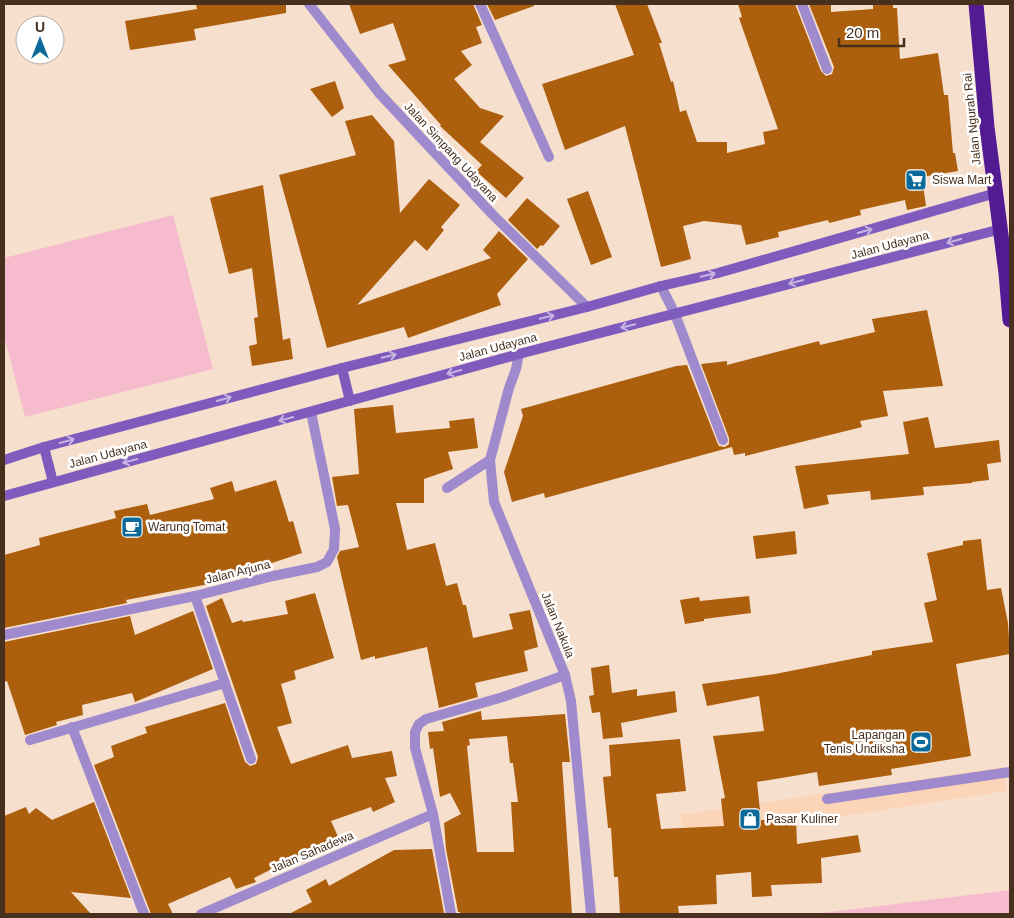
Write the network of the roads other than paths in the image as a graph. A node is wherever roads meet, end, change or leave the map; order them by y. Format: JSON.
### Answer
{"nodes":[{"id":1,"x":309,"y":4,"type":"edge"},
{"id":2,"x":480,"y":4,"type":"edge"},
{"id":3,"x":802,"y":4,"type":"edge"},
{"id":4,"x":976,"y":4,"type":"edge"},
{"id":5,"x":827,"y":69,"type":"dead end"},
{"id":6,"x":549,"y":158,"type":"dead end"},
{"id":7,"x":996,"y":193,"type":"junction"},
{"id":8,"x":1006,"y":228,"type":"edge"},
{"id":9,"x":661,"y":286,"type":"junction"},
{"id":10,"x":587,"y":306,"type":"junction"},
{"id":11,"x":675,"y":314,"type":"junction"},
{"id":12,"x":1010,"y":320,"type":"edge"},
{"id":13,"x":519,"y":354,"type":"junction"},
{"id":14,"x":342,"y":368,"type":"junction"},
{"id":15,"x":350,"y":401,"type":"junction"},
{"id":16,"x":311,"y":412,"type":"junction"},
{"id":17,"x":723,"y":440,"type":"dead end"},
{"id":18,"x":44,"y":447,"type":"junction"},
{"id":19,"x":4,"y":460,"type":"edge"},
{"id":20,"x":490,"y":460,"type":"junction"},
{"id":21,"x":53,"y":482,"type":"junction"},
{"id":22,"x":447,"y":488,"type":"dead end"},
{"id":23,"x":4,"y":496,"type":"edge"},
{"id":24,"x":195,"y":596,"type":"junction"},
{"id":25,"x":4,"y":635,"type":"edge"},
{"id":26,"x":565,"y":675,"type":"junction"},
{"id":27,"x":225,"y":683,"type":"junction"},
{"id":28,"x":72,"y":727,"type":"junction"},
{"id":29,"x":30,"y":740,"type":"dead end"},
{"id":30,"x":251,"y":759,"type":"dead end"},
{"id":31,"x":1010,"y":772,"type":"edge"},
{"id":32,"x":827,"y":799,"type":"dead end"},
{"id":33,"x":433,"y":814,"type":"junction"},
{"id":34,"x":144,"y":914,"type":"edge"},
{"id":35,"x":201,"y":914,"type":"edge"},
{"id":36,"x":451,"y":914,"type":"edge"},
{"id":37,"x":591,"y":914,"type":"edge"}],
"edges":[{"from":1,"to":10,"type":"street","name":"Jalan Simpang Udayana"},
{"from":2,"to":6,"type":"street"},
{"from":3,"to":5,"type":"street"},
{"from":4,"to":7,"type":"highway","name":"Jalan Ngurah Rai"},
{"from":7,"to":8,"type":"highway","name":"Jalan Ngurah Rai"},
{"from":9,"to":7,"type":"street","name":"Jalan Udayana","one_way":true},
{"from":8,"to":11,"type":"street","name":"Jalan Udayana","one_way":true},
{"from":8,"to":12,"type":"highway","name":"Jalan Ngurah Rai"},
{"from":9,"to":10,"type":"street","name":"Jalan Udayana"},
{"from":9,"to":11,"type":"street"},
{"from":14,"to":10,"type":"street","name":"Jalan Udayana","one_way":true},
{"from":11,"to":13,"type":"street","name":"Jalan Udayana","one_way":true},
{"from":11,"to":17,"type":"street"},
{"from":13,"to":15,"type":"street","name":"Jalan Udayana","one_way":true},
{"from":13,"to":20,"type":"street","name":"Jalan Nakula"},
{"from":14,"to":15,"type":"street"},
{"from":18,"to":14,"type":"street","name":"Jalan Udayana","one_way":true},
{"from":15,"to":16,"type":"street","name":"Jalan Udayana"},
{"from":16,"to":21,"type":"street","name":"Jalan Udayana","one_way":true},
{"from":16,"to":24,"type":"street","name":"Jalan Arjuna"},
{"from":18,"to":19,"type":"street","name":"Jalan Udayana"},
{"from":18,"to":21,"type":"street"},
{"from":20,"to":22,"type":"street"},
{"from":20,"to":26,"type":"street","name":"Jalan Nakula"},
{"from":21,"to":23,"type":"street","name":"Jalan Udayana"},
{"from":24,"to":25,"type":"street","name":"Jalan Arjuna"},
{"from":24,"to":27,"type":"street"},
{"from":26,"to":33,"type":"street"},
{"from":26,"to":37,"type":"street","name":"Jalan Nakula"},
{"from":27,"to":28,"type":"street"},
{"from":27,"to":30,"type":"street"},
{"from":28,"to":29,"type":"street"},
{"from":28,"to":34,"type":"street"},
{"from":31,"to":32,"type":"street"},
{"from":33,"to":35,"type":"street","name":"Jalan Sahadewa"},
{"from":33,"to":36,"type":"street"}]}
